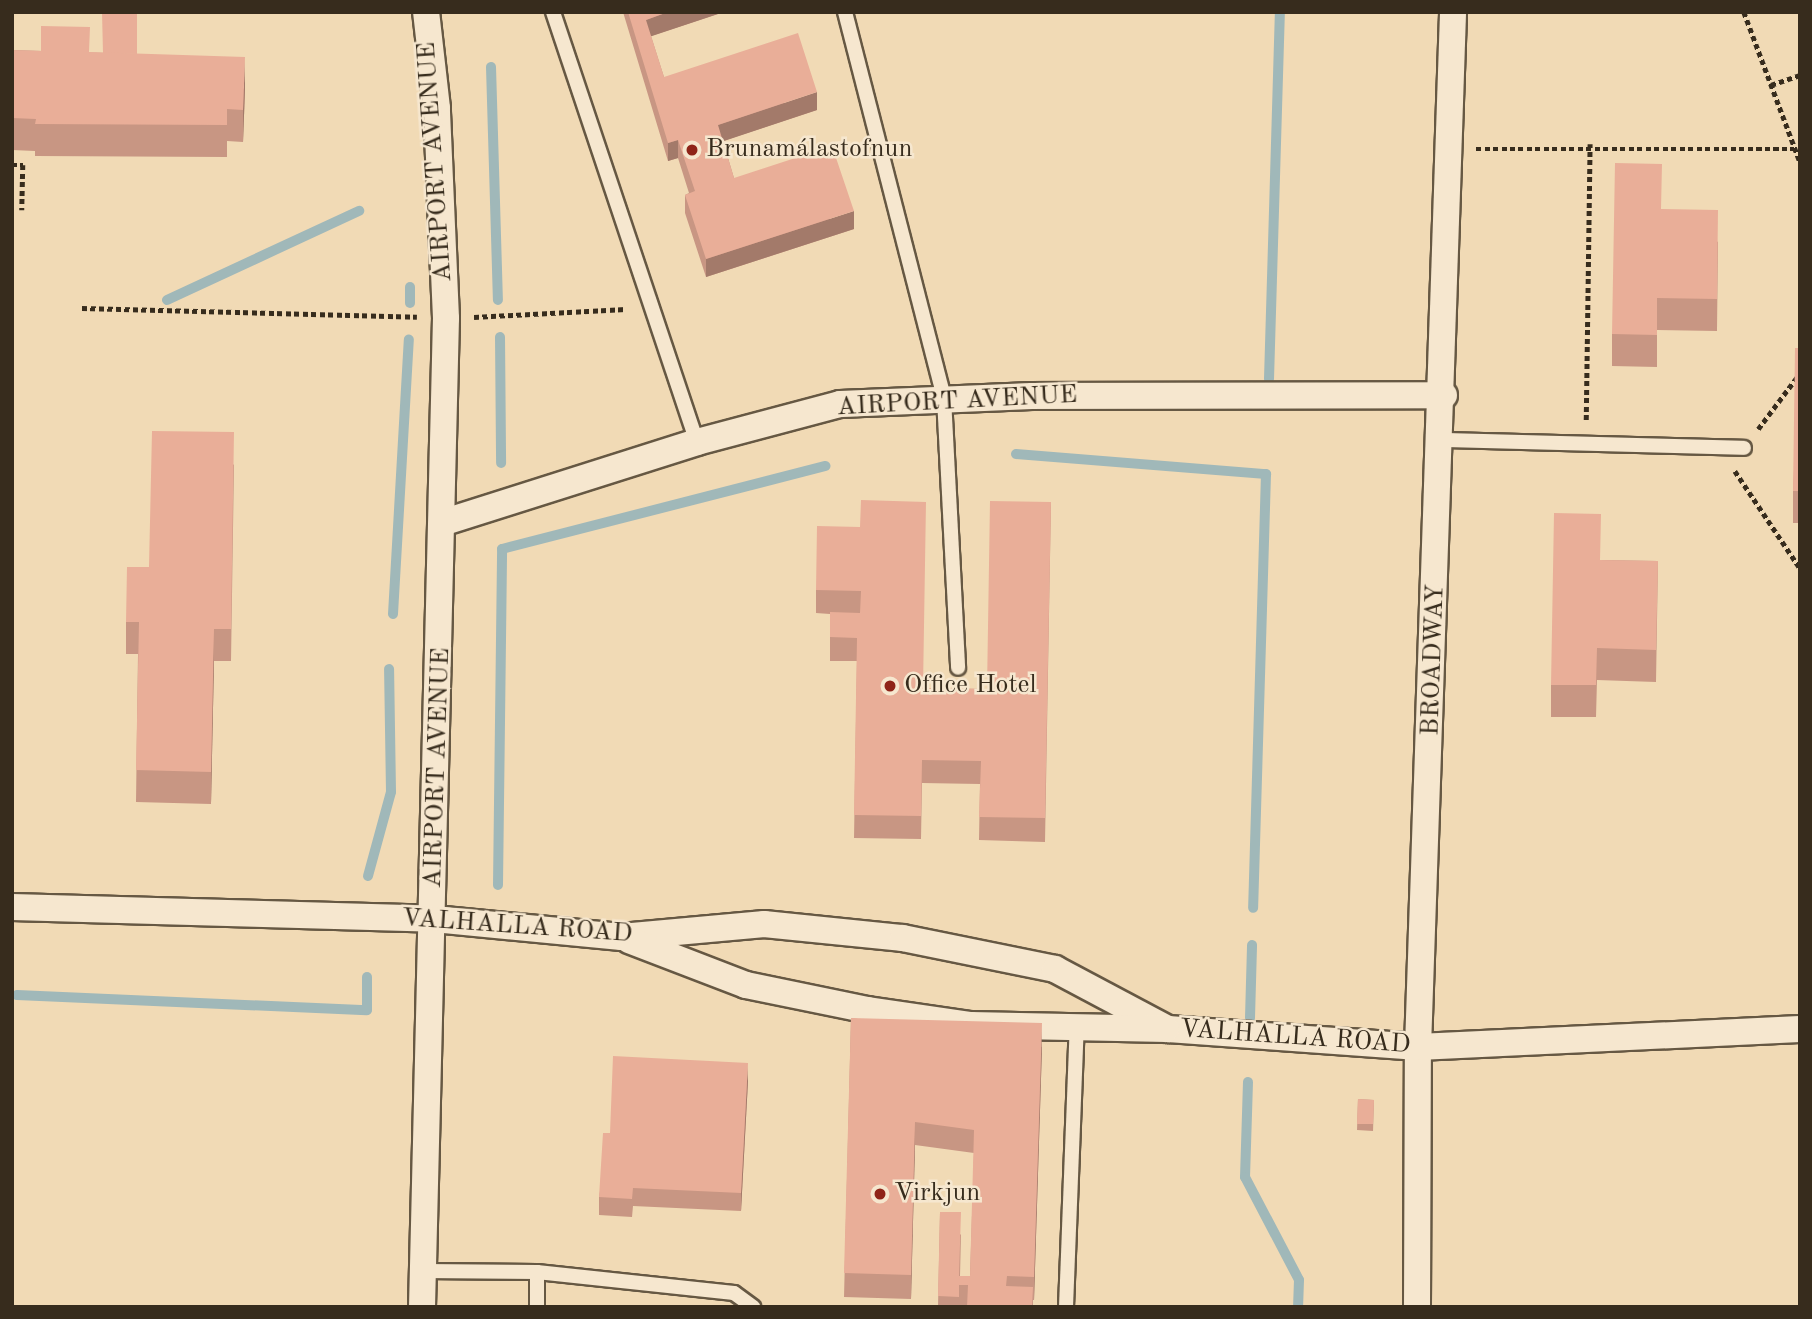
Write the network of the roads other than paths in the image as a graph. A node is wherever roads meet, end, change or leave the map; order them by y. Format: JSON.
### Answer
{"nodes":[{"id":1,"x":426,"y":12,"type":"edge"},
{"id":2,"x":553,"y":12,"type":"edge"},
{"id":3,"x":845,"y":12,"type":"edge"},
{"id":4,"x":1453,"y":12,"type":"edge"},
{"id":5,"x":1444,"y":395,"type":"junction"},
{"id":6,"x":944,"y":398,"type":"junction"},
{"id":7,"x":1443,"y":440,"type":"junction"},
{"id":8,"x":697,"y":442,"type":"junction"},
{"id":9,"x":1744,"y":448,"type":"road end"},
{"id":10,"x":444,"y":522,"type":"junction"},
{"id":11,"x":958,"y":668,"type":"dead end"},
{"id":12,"x":12,"y":907,"type":"edge"},
{"id":13,"x":434,"y":919,"type":"junction"},
{"id":14,"x":621,"y":937,"type":"junction"},
{"id":15,"x":1077,"y":1027,"type":"junction"},
{"id":16,"x":1800,"y":1029,"type":"edge"},
{"id":17,"x":1168,"y":1030,"type":"junction"},
{"id":18,"x":1418,"y":1047,"type":"junction"},
{"id":19,"x":423,"y":1271,"type":"junction"},
{"id":20,"x":537,"y":1272,"type":"junction"},
{"id":21,"x":422,"y":1307,"type":"edge"},
{"id":22,"x":537,"y":1307,"type":"edge"},
{"id":23,"x":753,"y":1307,"type":"edge"},
{"id":24,"x":1066,"y":1307,"type":"edge"},
{"id":25,"x":1417,"y":1307,"type":"edge"}],
"edges":[{"from":1,"to":10,"type":"street","name":"AIRPORT AVENUE"},
{"from":2,"to":8,"type":"lane"},
{"from":3,"to":6,"type":"lane"},
{"from":4,"to":5,"type":"street","name":"BROADWAY"},
{"from":5,"to":6,"type":"street","name":"AIRPORT AVENUE"},
{"from":5,"to":7,"type":"street","name":"BROADWAY"},
{"from":6,"to":8,"type":"street","name":"AIRPORT AVENUE"},
{"from":6,"to":11,"type":"lane"},
{"from":7,"to":9,"type":"lane"},
{"from":7,"to":18,"type":"street","name":"BROADWAY"},
{"from":8,"to":10,"type":"street","name":"AIRPORT AVENUE"},
{"from":10,"to":13,"type":"street","name":"AIRPORT AVENUE"},
{"from":12,"to":13,"type":"street","name":"VALHALLA ROAD"},
{"from":13,"to":14,"type":"street","name":"VALHALLA ROAD"},
{"from":13,"to":19,"type":"street","name":"AIRPORT AVENUE"},
{"from":14,"to":15,"type":"street"},
{"from":14,"to":17,"type":"street","name":"VALHALLA ROAD"},
{"from":15,"to":17,"type":"street"},
{"from":15,"to":24,"type":"lane"},
{"from":16,"to":18,"type":"street","name":"VALHALLA ROAD"},
{"from":17,"to":18,"type":"street","name":"VALHALLA ROAD"},
{"from":18,"to":25,"type":"street","name":"BROADWAY"},
{"from":19,"to":20,"type":"lane"},
{"from":19,"to":21,"type":"street","name":"AIRPORT AVENUE"},
{"from":20,"to":22,"type":"lane"},
{"from":20,"to":23,"type":"lane"}]}
